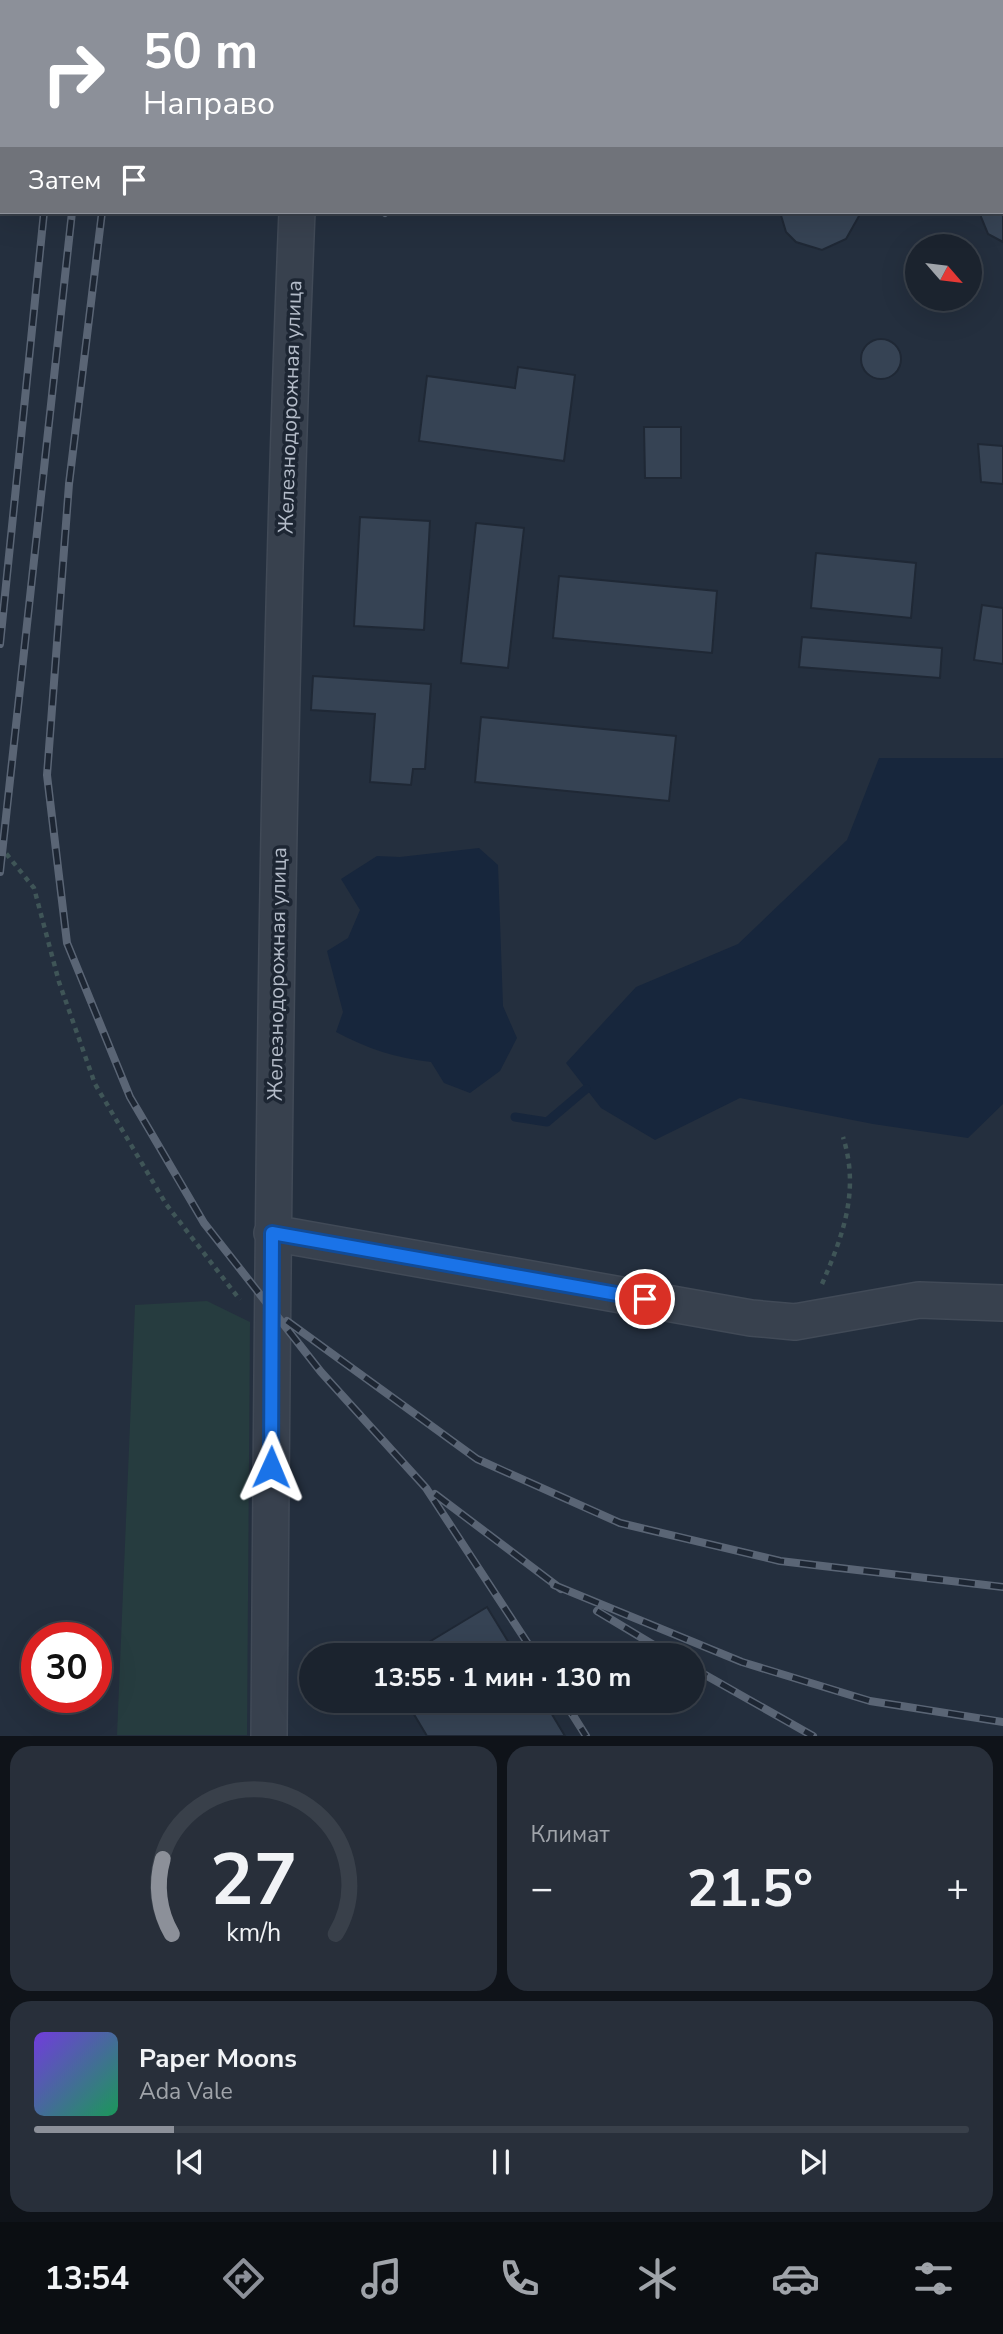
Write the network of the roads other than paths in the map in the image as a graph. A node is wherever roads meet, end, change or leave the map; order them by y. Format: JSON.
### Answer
{"nodes":[{"id":1,"x":297,"y":214,"type":"edge"},
{"id":2,"x":272,"y":1233,"type":"junction"},
{"id":3,"x":1003,"y":1303,"type":"edge"},
{"id":4,"x":269,"y":1735,"type":"edge"}],
"edges":[{"from":1,"to":2,"type":"street","name":"Железнодорожная улица"},
{"from":2,"to":3,"type":"street"},
{"from":2,"to":4,"type":"street","name":"Железнодорожная улица"}]}
